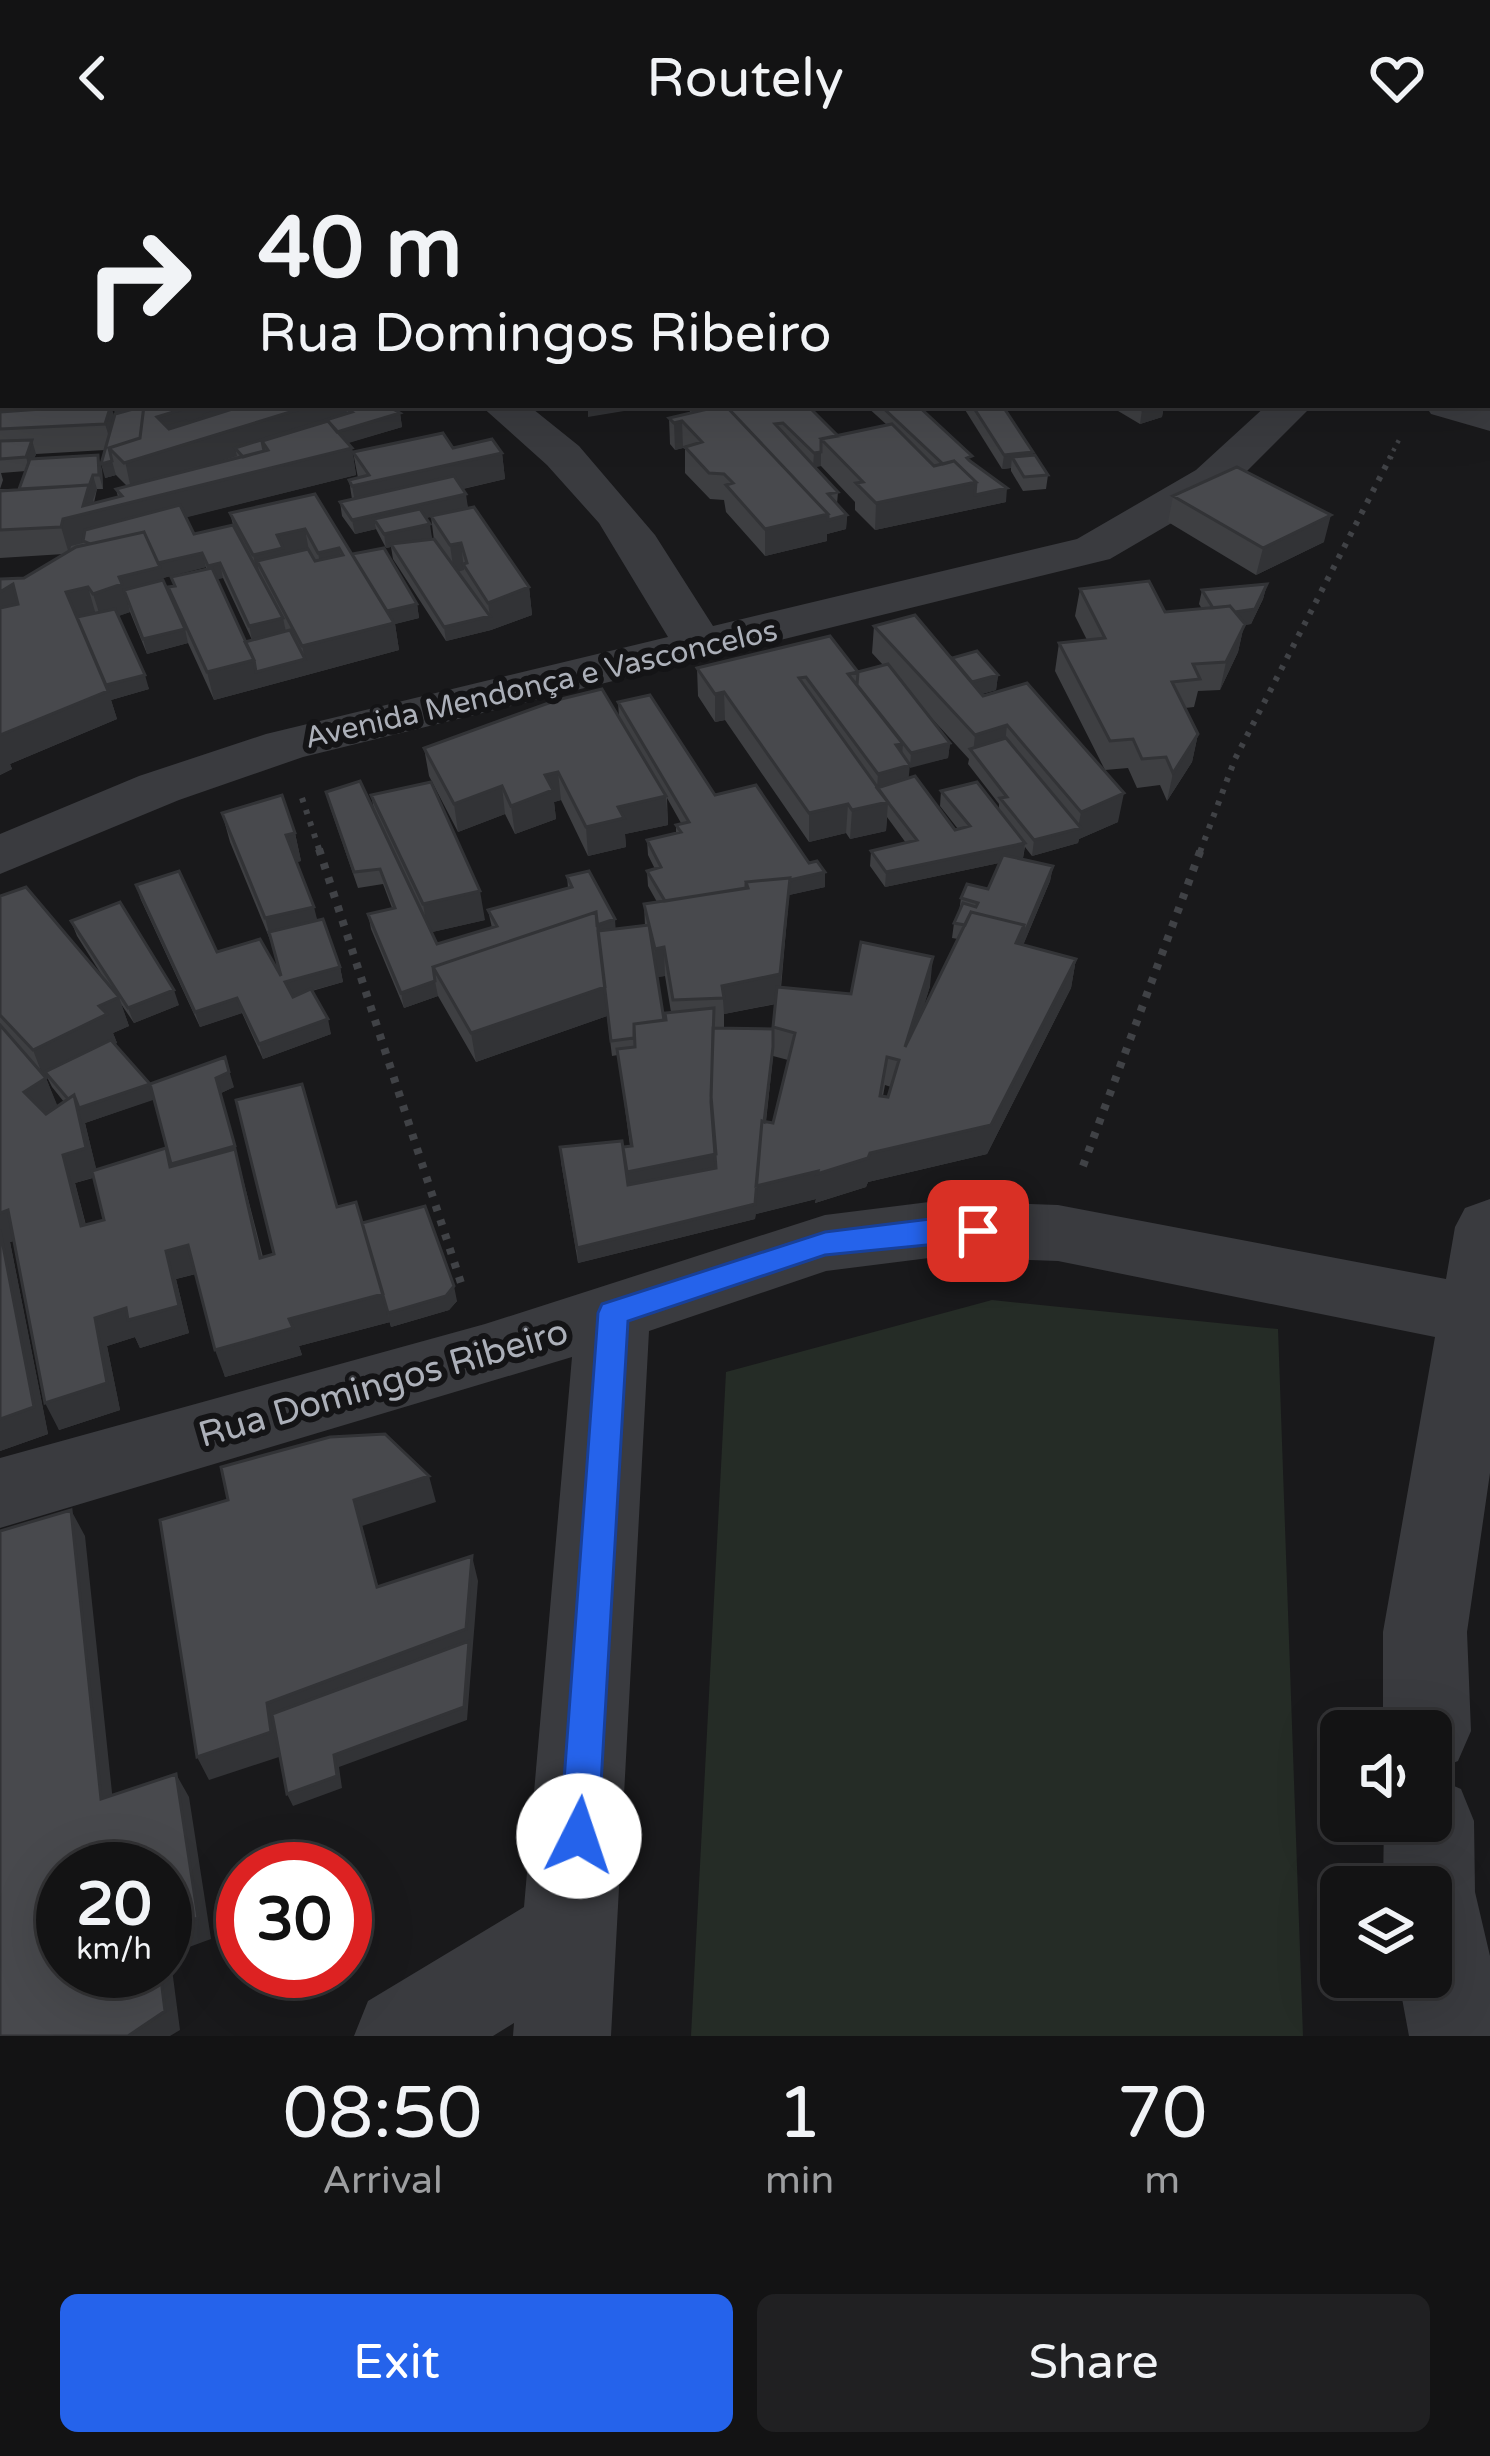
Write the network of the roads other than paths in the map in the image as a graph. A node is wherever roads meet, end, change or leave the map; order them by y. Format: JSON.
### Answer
{"nodes":[{"id":1,"x":504,"y":408,"type":"edge"},
{"id":2,"x":1289,"y":408,"type":"edge"},
{"id":3,"x":1456,"y":408,"type":"edge"},
{"id":4,"x":1490,"y":418,"type":"edge"},
{"id":5,"x":698,"y":647,"type":"junction"},
{"id":6,"x":0,"y":856,"type":"edge"},
{"id":7,"x":1490,"y":1227,"type":"edge"},
{"id":8,"x":613,"y":1313,"type":"junction"},
{"id":9,"x":1472,"y":1314,"type":"junction"},
{"id":10,"x":0,"y":1493,"type":"edge"},
{"id":11,"x":1427,"y":1710,"type":"edge"},
{"id":12,"x":573,"y":1931,"type":"junction"},
{"id":13,"x":1451,"y":1998,"type":"edge"},
{"id":14,"x":404,"y":2036,"type":"edge"},
{"id":15,"x":562,"y":2036,"type":"edge"},
{"id":16,"x":1458,"y":2036,"type":"edge"}],
"edges":[{"from":1,"to":5,"type":"street"},
{"from":2,"to":5,"type":"street","name":"Avenida Mendonça e Vasconcelos"},
{"from":3,"to":4,"type":"street"},
{"from":5,"to":6,"type":"street","name":"Avenida Mendonça e Vasconcelos"},
{"from":7,"to":9,"type":"street"},
{"from":8,"to":9,"type":"street","name":"Rua Domingos Ribeiro"},
{"from":8,"to":10,"type":"street","name":"Rua Domingos Ribeiro"},
{"from":8,"to":12,"type":"street"},
{"from":9,"to":11,"type":"street"},
{"from":12,"to":14,"type":"street"},
{"from":12,"to":15,"type":"street"},
{"from":13,"to":16,"type":"street"}]}
